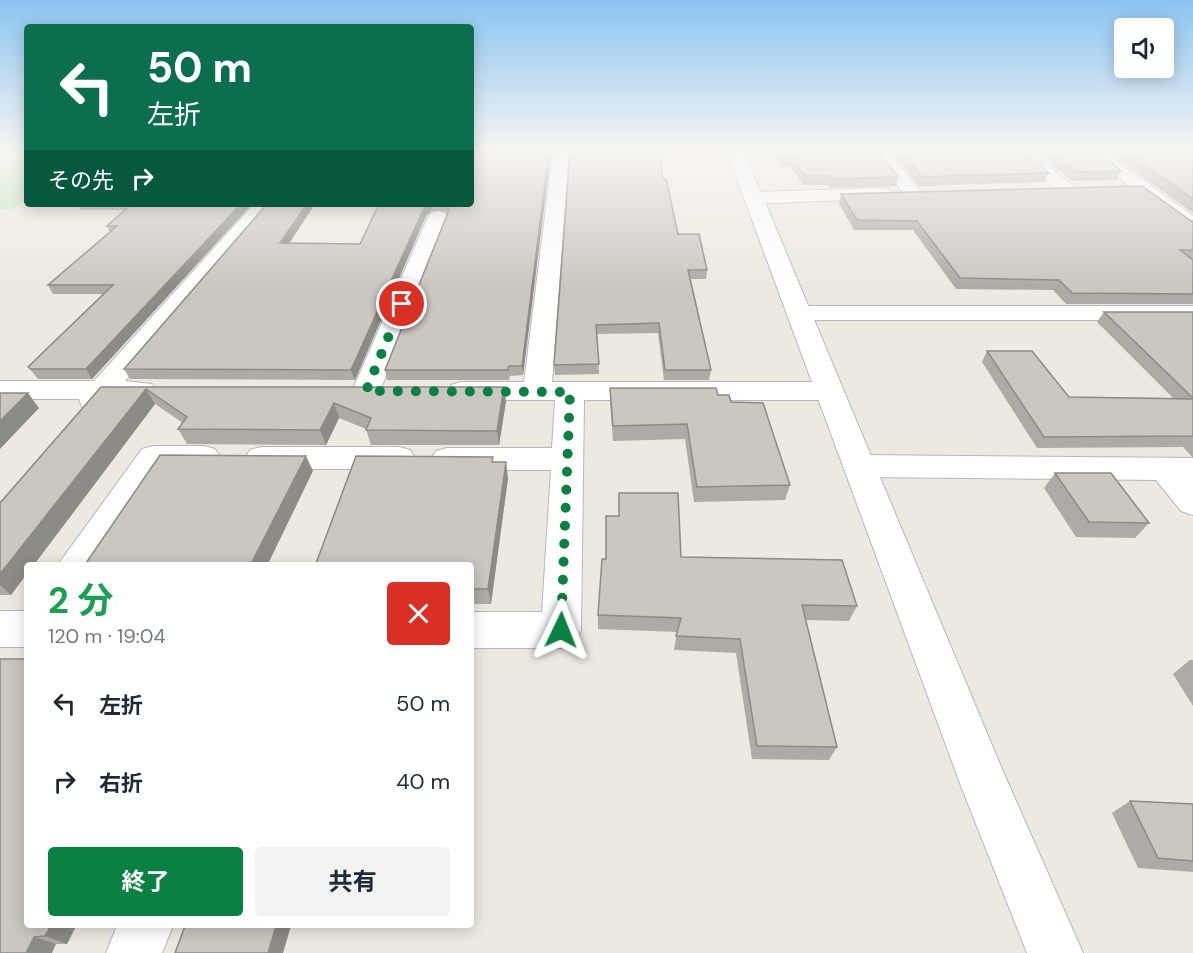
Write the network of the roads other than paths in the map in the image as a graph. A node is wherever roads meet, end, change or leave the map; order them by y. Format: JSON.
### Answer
{"nodes":[{"id":1,"x":560,"y":196,"type":"edge"},
{"id":2,"x":802,"y":196,"type":"edge"},
{"id":3,"x":1154,"y":196,"type":"edge"},
{"id":4,"x":753,"y":198,"type":"joint"},
{"id":5,"x":262,"y":207,"type":"edge"},
{"id":6,"x":438,"y":217,"type":"dead end"},
{"id":7,"x":1193,"y":225,"type":"edge"},
{"id":8,"x":799,"y":313,"type":"junction"},
{"id":9,"x":1193,"y":313,"type":"edge"},
{"id":10,"x":0,"y":390,"type":"edge"},
{"id":11,"x":102,"y":390,"type":"junction"},
{"id":12,"x":171,"y":390,"type":"edge"},
{"id":13,"x":400,"y":391,"type":"edge"},
{"id":14,"x":434,"y":391,"type":"edge"},
{"id":15,"x":830,"y":391,"type":"junction"},
{"id":16,"x":554,"y":392,"type":"junction"},
{"id":17,"x":78,"y":417,"type":"edge"},
{"id":18,"x":567,"y":459,"type":"junction"},
{"id":19,"x":860,"y":466,"type":"junction"},
{"id":20,"x":1178,"y":468,"type":"edge"},
{"id":21,"x":1193,"y":502,"type":"edge"},
{"id":22,"x":78,"y":562,"type":"edge"},
{"id":23,"x":0,"y":629,"type":"edge"},
{"id":24,"x":24,"y":629,"type":"edge"},
{"id":25,"x":474,"y":630,"type":"edge"},
{"id":26,"x":144,"y":928,"type":"edge"},
{"id":27,"x":134,"y":953,"type":"edge"},
{"id":28,"x":1055,"y":953,"type":"edge"}],
"edges":[{"from":1,"to":16,"type":"street"},
{"from":2,"to":4,"type":"street"},
{"from":3,"to":7,"type":"street"},
{"from":4,"to":8,"type":"street"},
{"from":5,"to":11,"type":"street"},
{"from":6,"to":13,"type":"street"},
{"from":8,"to":9,"type":"street"},
{"from":8,"to":15,"type":"street"},
{"from":10,"to":11,"type":"street"},
{"from":11,"to":12,"type":"street"},
{"from":11,"to":17,"type":"street"},
{"from":14,"to":16,"type":"street"},
{"from":15,"to":16,"type":"street"},
{"from":15,"to":19,"type":"street"},
{"from":16,"to":18,"type":"street"},
{"from":18,"to":22,"type":"street"},
{"from":18,"to":25,"type":"street"},
{"from":19,"to":20,"type":"street"},
{"from":19,"to":28,"type":"street"},
{"from":20,"to":21,"type":"street"},
{"from":23,"to":24,"type":"street"},
{"from":26,"to":27,"type":"street"}]}
